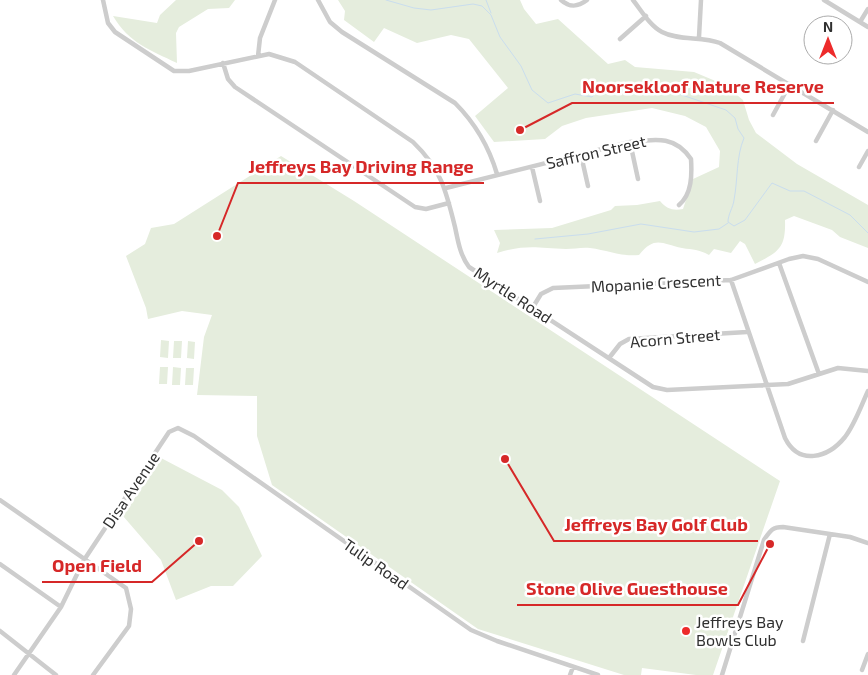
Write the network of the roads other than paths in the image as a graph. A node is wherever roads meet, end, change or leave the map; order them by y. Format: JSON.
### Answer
{"nodes":[{"id":1,"x":103,"y":0,"type":"edge"},
{"id":2,"x":275,"y":0,"type":"edge"},
{"id":3,"x":318,"y":0,"type":"edge"},
{"id":4,"x":561,"y":0,"type":"edge"},
{"id":5,"x":587,"y":0,"type":"edge"},
{"id":6,"x":633,"y":0,"type":"edge"},
{"id":7,"x":701,"y":0,"type":"edge"},
{"id":8,"x":824,"y":0,"type":"edge"},
{"id":9,"x":868,"y":9,"type":"edge"},
{"id":10,"x":646,"y":16,"type":"junction"},
{"id":11,"x":860,"y":22,"type":"junction"},
{"id":12,"x":868,"y":27,"type":"edge"},
{"id":13,"x":699,"y":37,"type":"junction"},
{"id":14,"x":620,"y":39,"type":"dead end"},
{"id":15,"x":258,"y":56,"type":"junction"},
{"id":16,"x":223,"y":63,"type":"junction"},
{"id":17,"x":790,"y":84,"type":"junction"},
{"id":18,"x":834,"y":110,"type":"junction"},
{"id":19,"x":773,"y":115,"type":"dead end"},
{"id":20,"x":868,"y":132,"type":"edge"},
{"id":21,"x":816,"y":141,"type":"dead end"},
{"id":22,"x":630,"y":142,"type":"junction"},
{"id":23,"x":868,"y":152,"type":"edge"},
{"id":24,"x":581,"y":155,"type":"junction"},
{"id":25,"x":532,"y":167,"type":"junction"},
{"id":26,"x":859,"y":168,"type":"dead end"},
{"id":27,"x":497,"y":174,"type":"junction"},
{"id":28,"x":638,"y":179,"type":"dead end"},
{"id":29,"x":588,"y":186,"type":"dead end"},
{"id":30,"x":446,"y":188,"type":"junction"},
{"id":31,"x":540,"y":201,"type":"dead end"},
{"id":32,"x":449,"y":204,"type":"junction"},
{"id":33,"x":679,"y":205,"type":"dead end"},
{"id":34,"x":779,"y":263,"type":"junction"},
{"id":35,"x":731,"y":280,"type":"junction"},
{"id":36,"x":868,"y":282,"type":"edge"},
{"id":37,"x":533,"y":307,"type":"junction"},
{"id":38,"x":747,"y":332,"type":"junction"},
{"id":39,"x":609,"y":358,"type":"junction"},
{"id":40,"x":868,"y":371,"type":"edge"},
{"id":41,"x":819,"y":374,"type":"junction"},
{"id":42,"x":766,"y":385,"type":"junction"},
{"id":43,"x":868,"y":391,"type":"edge"},
{"id":44,"x":169,"y":432,"type":"joint"},
{"id":45,"x":0,"y":500,"type":"edge"},
{"id":46,"x":830,"y":534,"type":"junction"},
{"id":47,"x":868,"y":542,"type":"edge"},
{"id":48,"x":84,"y":560,"type":"junction"},
{"id":49,"x":0,"y":564,"type":"edge"},
{"id":50,"x":60,"y":607,"type":"junction"},
{"id":51,"x":0,"y":631,"type":"edge"},
{"id":52,"x":803,"y":641,"type":"dead end"},
{"id":53,"x":28,"y":653,"type":"junction"},
{"id":54,"x":868,"y":654,"type":"edge"},
{"id":55,"x":573,"y":667,"type":"junction"},
{"id":56,"x":862,"y":670,"type":"dead end"},
{"id":57,"x":14,"y":675,"type":"edge"},
{"id":58,"x":56,"y":675,"type":"edge"},
{"id":59,"x":93,"y":675,"type":"edge"},
{"id":60,"x":570,"y":675,"type":"edge"},
{"id":61,"x":598,"y":675,"type":"edge"},
{"id":62,"x":722,"y":675,"type":"edge"}],
"edges":[{"from":1,"to":16,"type":"street","name":"Myrtle Road"},
{"from":2,"to":15,"type":"street"},
{"from":3,"to":27,"type":"street"},
{"from":4,"to":5,"type":"street"},
{"from":6,"to":10,"type":"street"},
{"from":7,"to":13,"type":"street"},
{"from":8,"to":11,"type":"street"},
{"from":9,"to":11,"type":"street"},
{"from":10,"to":13,"type":"street"},
{"from":10,"to":14,"type":"street"},
{"from":11,"to":12,"type":"street"},
{"from":13,"to":17,"type":"street"},
{"from":15,"to":16,"type":"street","name":"Myrtle Road"},
{"from":15,"to":30,"type":"street","name":"Myrtle Road"},
{"from":16,"to":32,"type":"street"},
{"from":17,"to":18,"type":"street"},
{"from":17,"to":19,"type":"street"},
{"from":18,"to":20,"type":"street"},
{"from":18,"to":21,"type":"street"},
{"from":22,"to":24,"type":"street","name":"Saffron Street"},
{"from":22,"to":28,"type":"street"},
{"from":22,"to":33,"type":"street","name":"Saffron Street"},
{"from":23,"to":26,"type":"street"},
{"from":24,"to":25,"type":"street","name":"Saffron Street"},
{"from":24,"to":29,"type":"street"},
{"from":25,"to":27,"type":"street","name":"Saffron Street"},
{"from":25,"to":31,"type":"street"},
{"from":27,"to":30,"type":"street","name":"Saffron Street"},
{"from":30,"to":32,"type":"street","name":"Myrtle Road"},
{"from":32,"to":37,"type":"street","name":"Myrtle Road"},
{"from":34,"to":35,"type":"street","name":"Mopanie Crescent"},
{"from":34,"to":36,"type":"street","name":"Mopanie Crescent"},
{"from":34,"to":41,"type":"street"},
{"from":35,"to":37,"type":"street","name":"Mopanie Crescent"},
{"from":35,"to":38,"type":"street"},
{"from":37,"to":39,"type":"street","name":"Myrtle Road"},
{"from":38,"to":39,"type":"street","name":"Acorn Street"},
{"from":38,"to":42,"type":"street"},
{"from":39,"to":42,"type":"street","name":"Myrtle Road"},
{"from":40,"to":41,"type":"street","name":"Myrtle Road"},
{"from":41,"to":42,"type":"street","name":"Myrtle Road"},
{"from":42,"to":43,"type":"street"},
{"from":44,"to":48,"type":"street","name":"Disa Avenue"},
{"from":44,"to":55,"type":"street","name":"Tulip Road"},
{"from":45,"to":48,"type":"street"},
{"from":46,"to":47,"type":"street"},
{"from":46,"to":52,"type":"street"},
{"from":46,"to":62,"type":"street"},
{"from":48,"to":50,"type":"street","name":"Disa Avenue"},
{"from":48,"to":59,"type":"street"},
{"from":49,"to":50,"type":"street"},
{"from":50,"to":53,"type":"street","name":"Disa Avenue"},
{"from":51,"to":53,"type":"street"},
{"from":53,"to":57,"type":"street","name":"Disa Avenue"},
{"from":53,"to":58,"type":"street"},
{"from":54,"to":56,"type":"street"},
{"from":55,"to":60,"type":"street"},
{"from":55,"to":61,"type":"street","name":"Tulip Road"}]}
